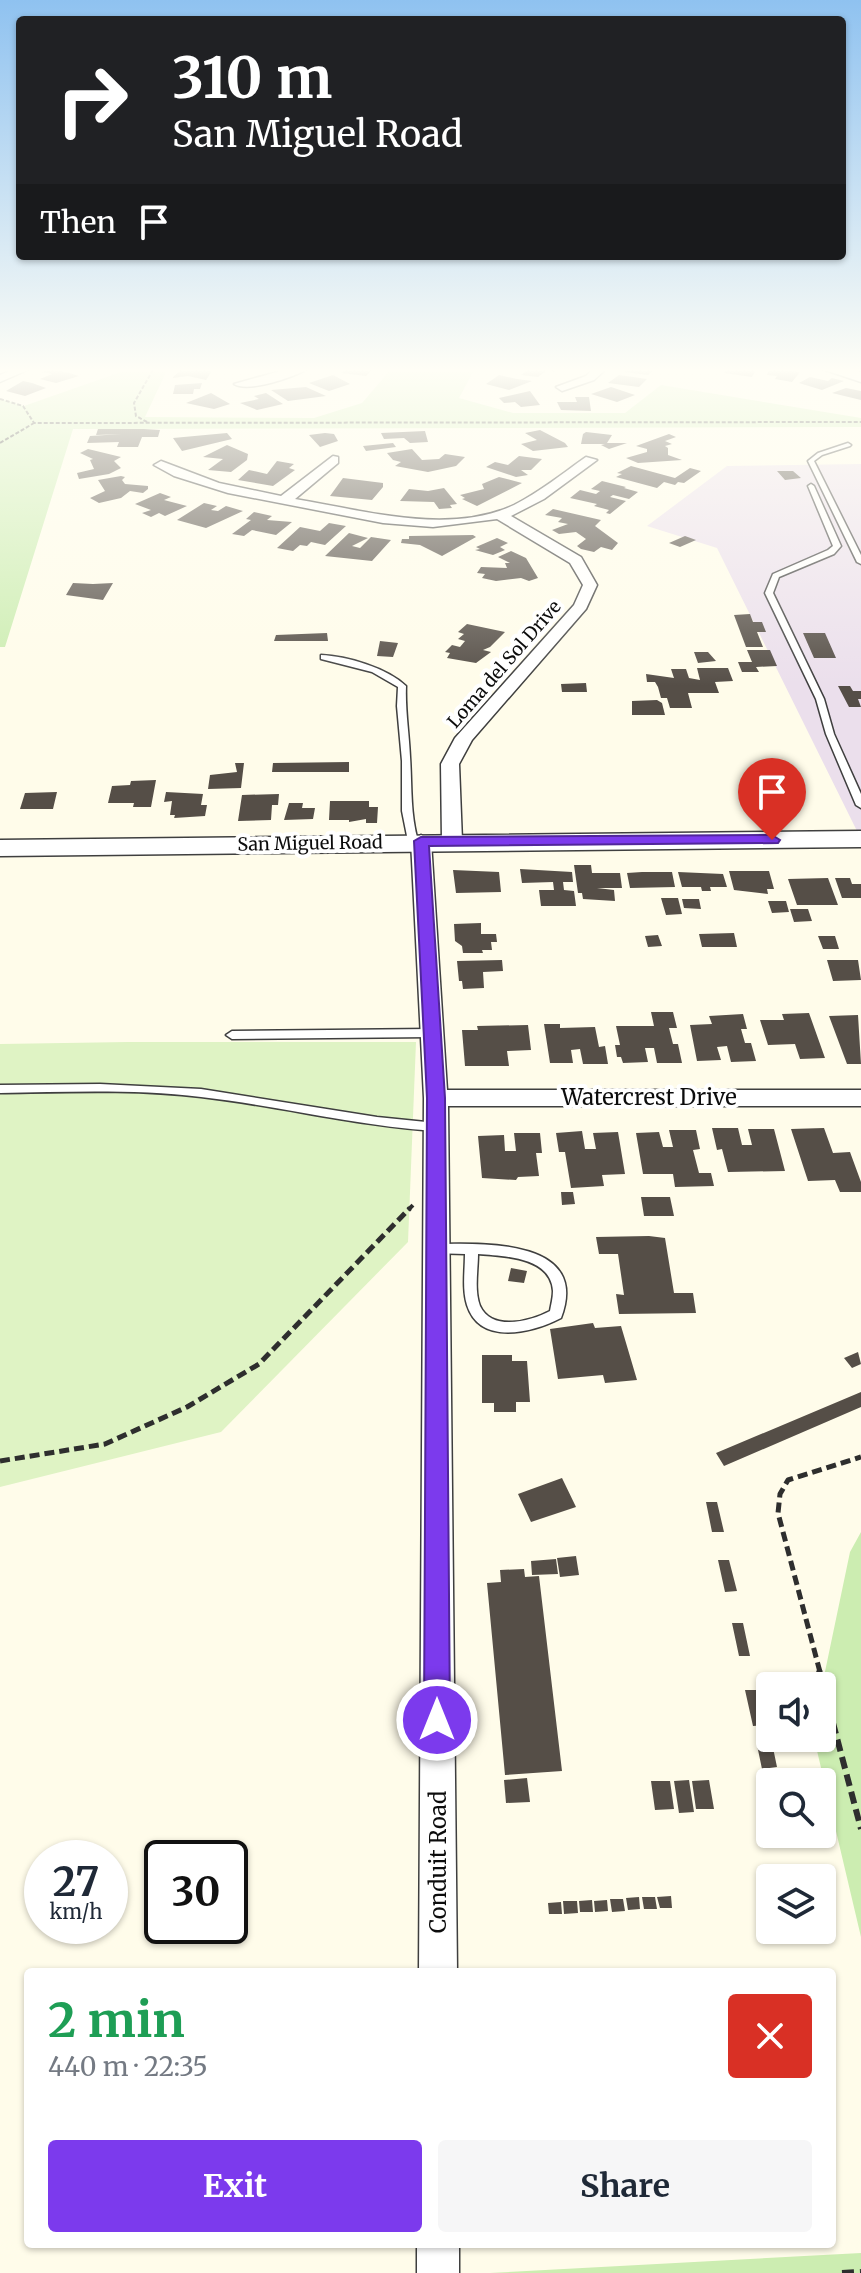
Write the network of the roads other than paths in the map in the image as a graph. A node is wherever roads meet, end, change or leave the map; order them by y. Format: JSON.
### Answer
{"nodes":[{"id":1,"x":179,"y":474,"type":"edge"},
{"id":2,"x":316,"y":474,"type":"edge"},
{"id":3,"x":569,"y":474,"type":"edge"},
{"id":4,"x":817,"y":474,"type":"edge"},
{"id":5,"x":811,"y":486,"type":"dead end"},
{"id":6,"x":284,"y":501,"type":"junction"},
{"id":7,"x":498,"y":514,"type":"junction"},
{"id":8,"x":861,"y":562,"type":"edge"},
{"id":9,"x":324,"y":657,"type":"dead end"},
{"id":10,"x":861,"y":805,"type":"edge"},
{"id":11,"x":861,"y":839,"type":"edge"},
{"id":12,"x":417,"y":841,"type":"junction"},
{"id":13,"x":452,"y":841,"type":"junction"},
{"id":14,"x":0,"y":848,"type":"edge"},
{"id":15,"x":431,"y":1033,"type":"junction"},
{"id":16,"x":232,"y":1035,"type":"dead end"},
{"id":17,"x":0,"y":1089,"type":"edge"},
{"id":18,"x":861,"y":1098,"type":"edge"},
{"id":19,"x":436,"y":1112,"type":"junction"},
{"id":20,"x":436,"y":1249,"type":"junction"},
{"id":21,"x":472,"y":1249,"type":"junction"},
{"id":22,"x":438,"y":1968,"type":"edge"},
{"id":23,"x":438,"y":2248,"type":"edge"},
{"id":24,"x":438,"y":2273,"type":"edge"}],
"edges":[{"from":1,"to":6,"type":"street"},
{"from":2,"to":6,"type":"street"},
{"from":3,"to":7,"type":"street"},
{"from":4,"to":8,"type":"lane"},
{"from":5,"to":10,"type":"lane"},
{"from":6,"to":7,"type":"street"},
{"from":7,"to":13,"type":"street","name":"Loma del Sol Drive"},
{"from":9,"to":12,"type":"lane"},
{"from":11,"to":13,"type":"street","name":"San Miguel Road"},
{"from":12,"to":13,"type":"street","name":"San Miguel Road"},
{"from":12,"to":14,"type":"street","name":"San Miguel Road"},
{"from":12,"to":15,"type":"street","name":"Conduit Road"},
{"from":15,"to":16,"type":"lane"},
{"from":15,"to":19,"type":"street","name":"Conduit Road"},
{"from":17,"to":19,"type":"lane"},
{"from":18,"to":19,"type":"street","name":"Watercrest Drive"},
{"from":19,"to":20,"type":"street","name":"Conduit Road"},
{"from":20,"to":21,"type":"lane"},
{"from":20,"to":22,"type":"street","name":"Conduit Road"},
{"from":21,"to":21,"type":"lane"},
{"from":23,"to":24,"type":"street"}]}
